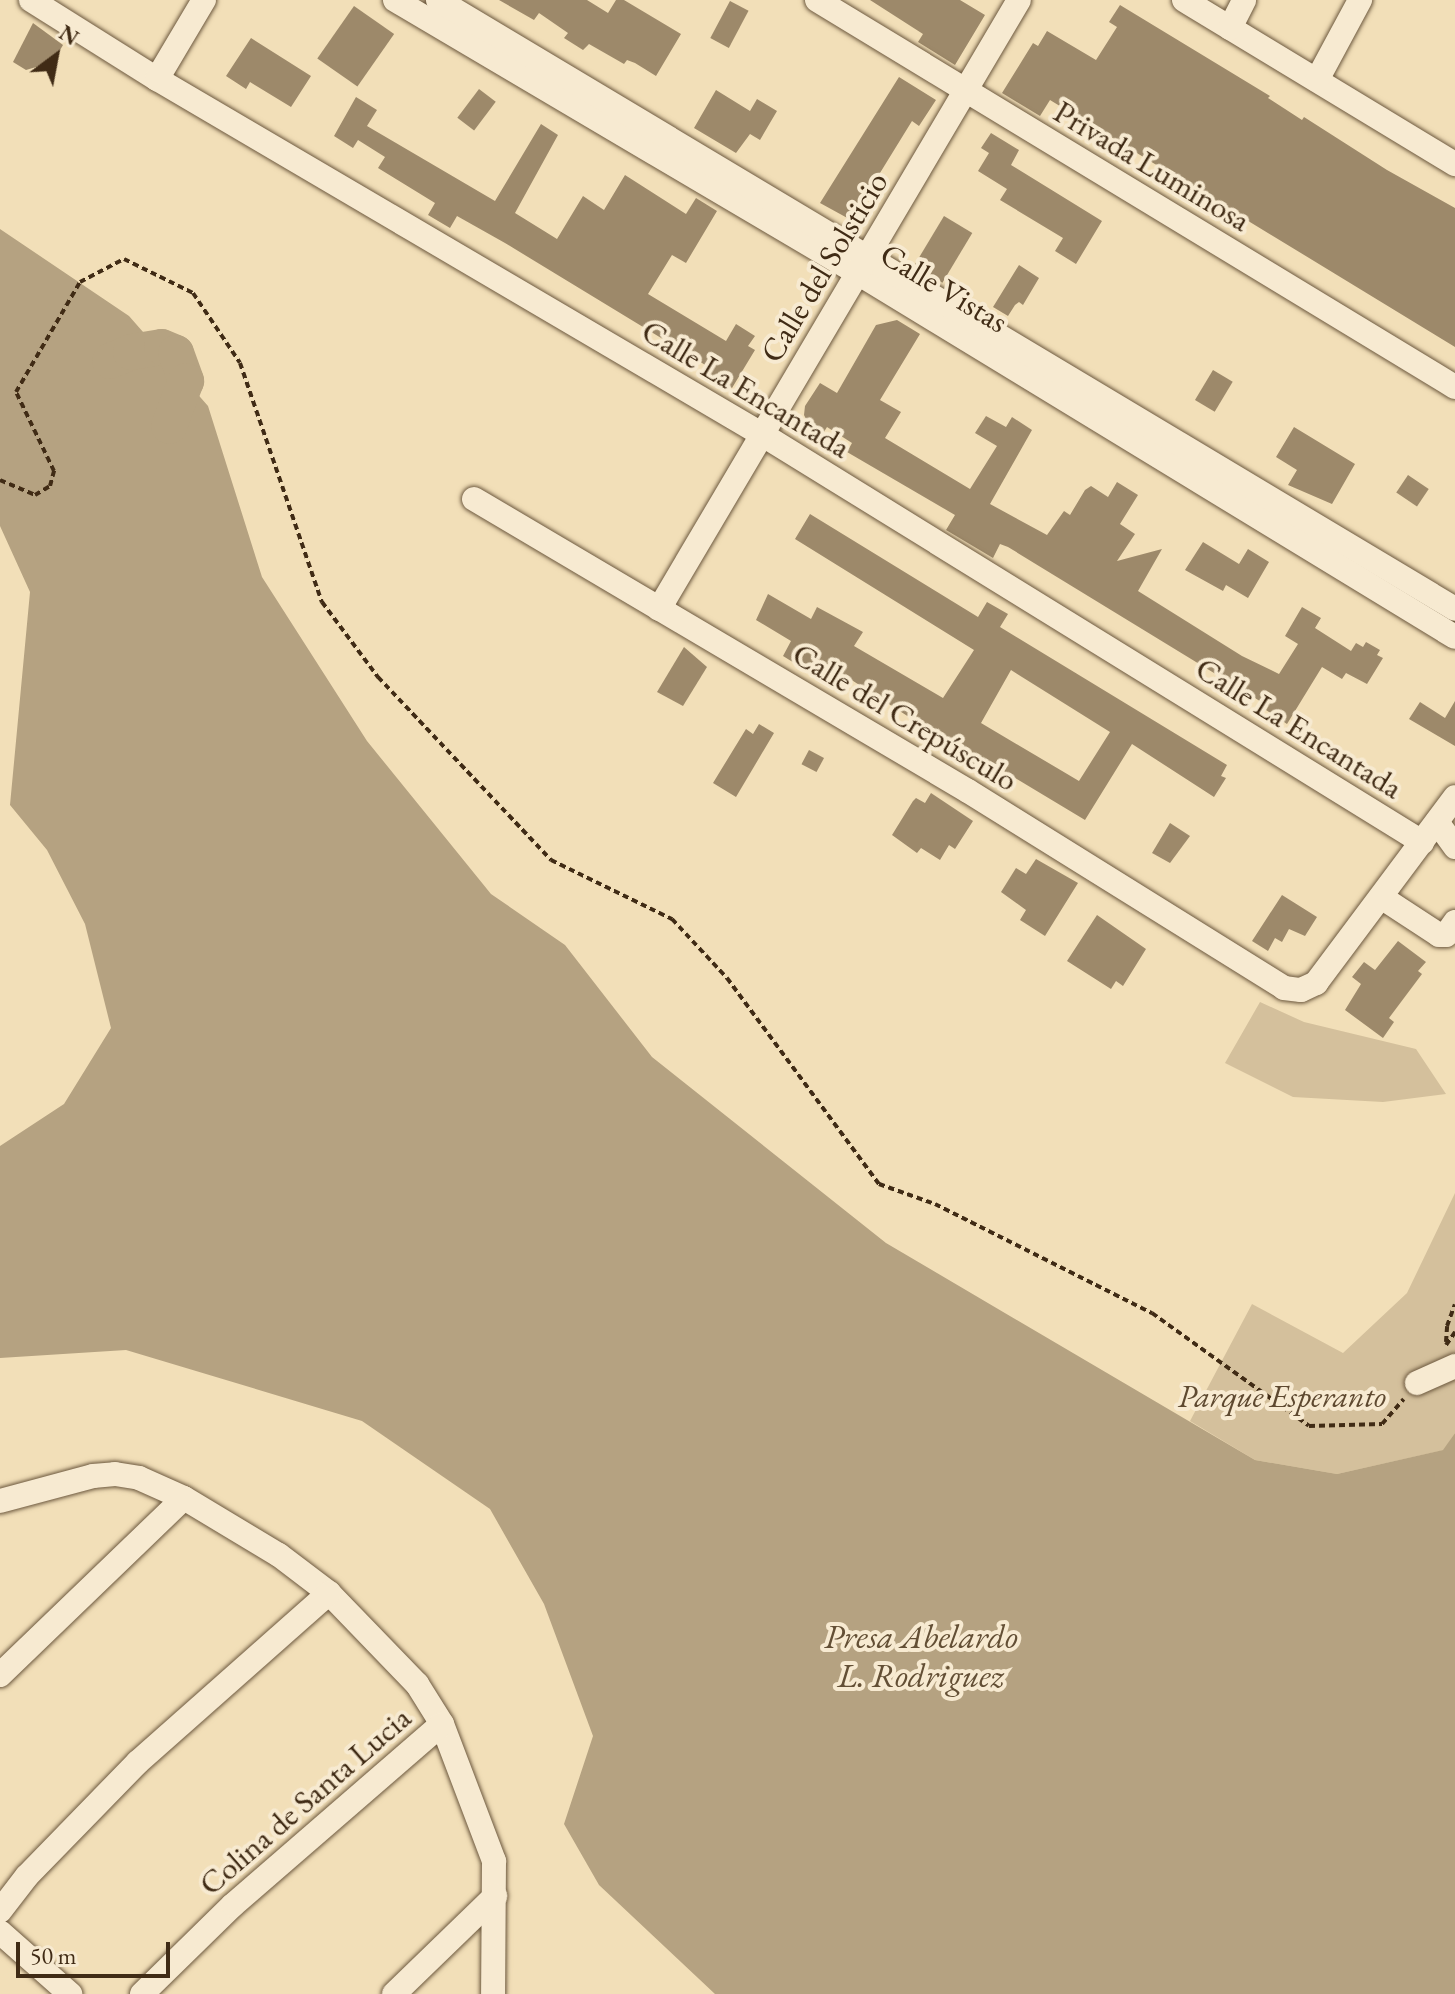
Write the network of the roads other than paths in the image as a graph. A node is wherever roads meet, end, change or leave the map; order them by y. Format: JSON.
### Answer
{"nodes":[{"id":1,"x":31,"y":0,"type":"edge"},
{"id":2,"x":204,"y":0,"type":"edge"},
{"id":3,"x":395,"y":0,"type":"edge"},
{"id":4,"x":438,"y":0,"type":"edge"},
{"id":5,"x":817,"y":0,"type":"edge"},
{"id":6,"x":1019,"y":0,"type":"edge"},
{"id":7,"x":1184,"y":0,"type":"edge"},
{"id":8,"x":1244,"y":0,"type":"edge"},
{"id":9,"x":1360,"y":0,"type":"edge"},
{"id":10,"x":1230,"y":28,"type":"junction"},
{"id":11,"x":469,"y":32,"type":"junction"},
{"id":12,"x":157,"y":79,"type":"junction"},
{"id":13,"x":1317,"y":80,"type":"junction"},
{"id":14,"x":966,"y":91,"type":"junction"},
{"id":15,"x":1455,"y":164,"type":"edge"},
{"id":16,"x":862,"y":263,"type":"junction"},
{"id":17,"x":1455,"y":387,"type":"edge"},
{"id":18,"x":763,"y":435,"type":"junction"},
{"id":19,"x":474,"y":499,"type":"dead end"},
{"id":20,"x":1309,"y":534,"type":"junction"},
{"id":21,"x":659,"y":609,"type":"junction"},
{"id":22,"x":1455,"y":609,"type":"edge"},
{"id":23,"x":1455,"y":637,"type":"edge"},
{"id":24,"x":1455,"y":797,"type":"edge"},
{"id":25,"x":1437,"y":822,"type":"junction"},
{"id":26,"x":1422,"y":842,"type":"junction"},
{"id":27,"x":1455,"y":847,"type":"edge"},
{"id":28,"x":1381,"y":897,"type":"junction"},
{"id":29,"x":1455,"y":922,"type":"edge"},
{"id":30,"x":1448,"y":1354,"type":"edge"},
{"id":31,"x":1417,"y":1383,"type":"road end"},
{"id":32,"x":184,"y":1498,"type":"junction"},
{"id":33,"x":0,"y":1501,"type":"edge"},
{"id":34,"x":329,"y":1593,"type":"junction"},
{"id":35,"x":0,"y":1675,"type":"edge"},
{"id":36,"x":442,"y":1724,"type":"junction"},
{"id":37,"x":495,"y":1896,"type":"junction"},
{"id":38,"x":0,"y":1911,"type":"edge"},
{"id":39,"x":0,"y":1932,"type":"edge"},
{"id":40,"x":70,"y":1994,"type":"edge"},
{"id":41,"x":142,"y":1994,"type":"edge"},
{"id":42,"x":394,"y":1994,"type":"edge"},
{"id":43,"x":493,"y":1994,"type":"edge"}],
"edges":[{"from":1,"to":12,"type":"street","name":"Calle La Encantada"},
{"from":2,"to":12,"type":"street"},
{"from":3,"to":11,"type":"street","name":"Calle Vistas"},
{"from":4,"to":11,"type":"street","name":"Calle Vistas"},
{"from":5,"to":14,"type":"street","name":"Privada Luminosa"},
{"from":6,"to":14,"type":"street","name":"Calle del Solsticio"},
{"from":7,"to":10,"type":"street"},
{"from":8,"to":10,"type":"street"},
{"from":9,"to":13,"type":"street"},
{"from":10,"to":13,"type":"street"},
{"from":11,"to":16,"type":"street","name":"Calle Vistas"},
{"from":12,"to":18,"type":"street","name":"Calle La Encantada"},
{"from":13,"to":15,"type":"street"},
{"from":14,"to":16,"type":"street","name":"Calle del Solsticio"},
{"from":14,"to":17,"type":"street","name":"Privada Luminosa"},
{"from":16,"to":18,"type":"street","name":"Calle del Solsticio"},
{"from":16,"to":20,"type":"street","name":"Calle Vistas"},
{"from":18,"to":21,"type":"street","name":"Calle del Solsticio"},
{"from":18,"to":26,"type":"street","name":"Calle La Encantada"},
{"from":19,"to":21,"type":"street","name":"Calle del Crepúsculo"},
{"from":20,"to":22,"type":"street","name":"Calle Vistas"},
{"from":20,"to":23,"type":"street","name":"Calle Vistas"},
{"from":21,"to":28,"type":"street","name":"Calle del Crepúsculo"},
{"from":24,"to":25,"type":"street"},
{"from":25,"to":26,"type":"street"},
{"from":25,"to":27,"type":"street"},
{"from":26,"to":28,"type":"street"},
{"from":28,"to":29,"type":"street"},
{"from":30,"to":31,"type":"street"},
{"from":32,"to":33,"type":"street"},
{"from":32,"to":34,"type":"street"},
{"from":32,"to":35,"type":"street"},
{"from":34,"to":36,"type":"street"},
{"from":34,"to":38,"type":"street"},
{"from":36,"to":37,"type":"street"},
{"from":36,"to":41,"type":"street","name":"Colina de Santa Lucia"},
{"from":37,"to":42,"type":"street"},
{"from":37,"to":43,"type":"street"},
{"from":39,"to":40,"type":"street"}]}
